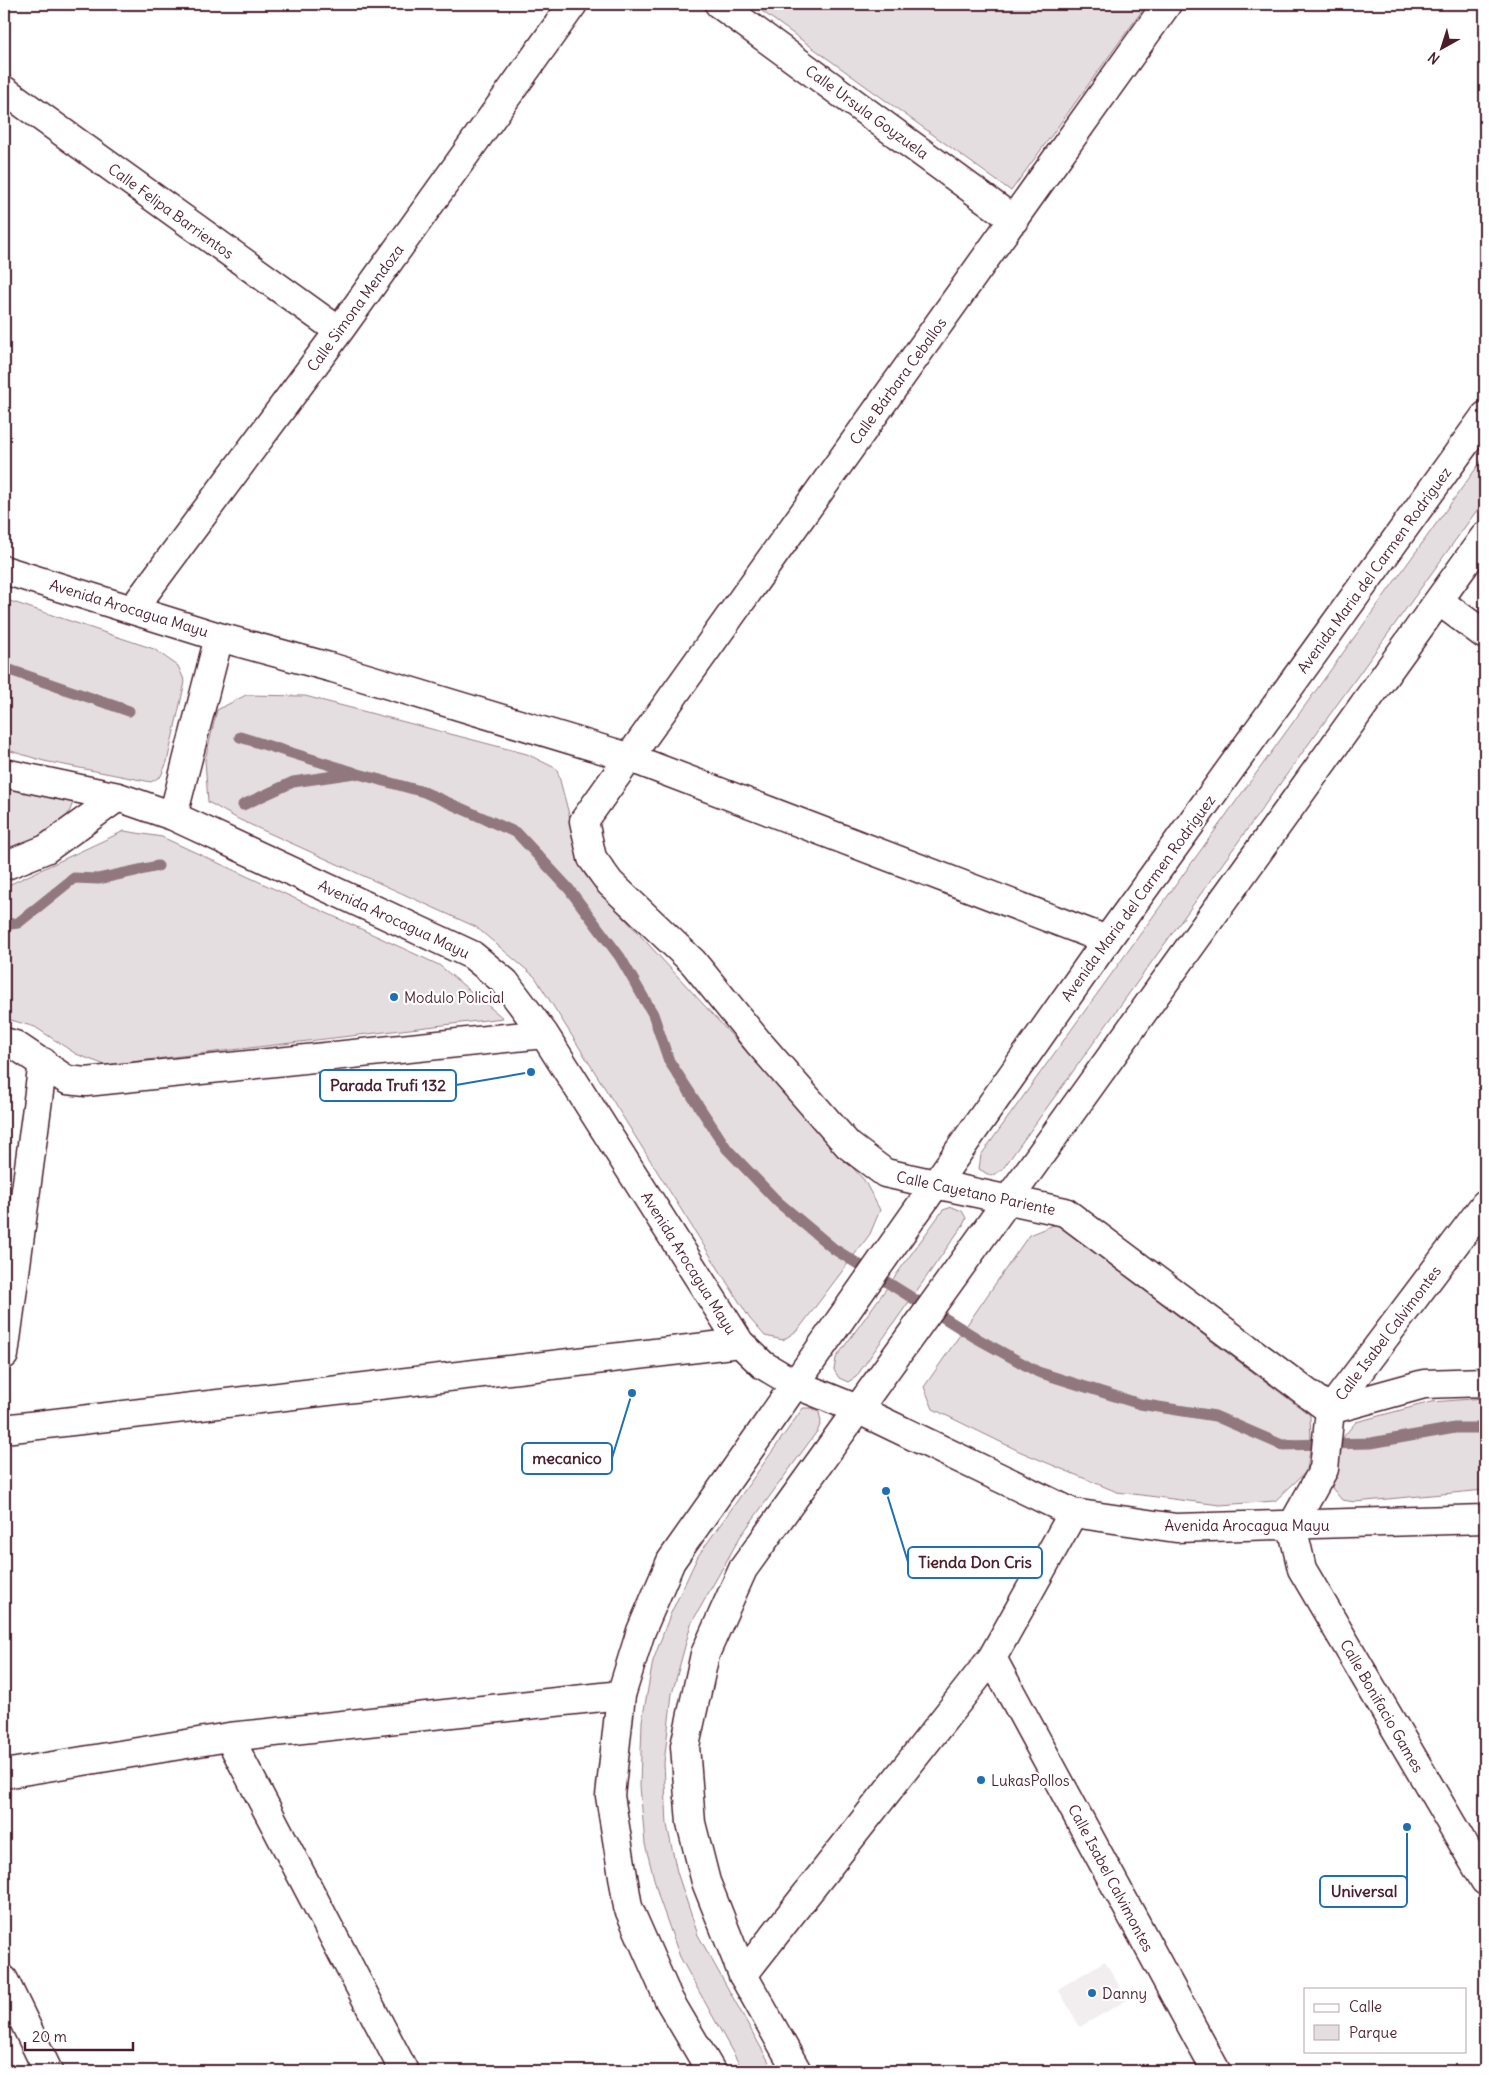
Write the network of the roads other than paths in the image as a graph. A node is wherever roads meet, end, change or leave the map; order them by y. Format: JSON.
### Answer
{"nodes":[{"id":1,"x":573,"y":4,"type":"edge"},
{"id":2,"x":719,"y":4,"type":"edge"},
{"id":3,"x":1167,"y":4,"type":"edge"},
{"id":4,"x":4,"y":90,"type":"edge"},
{"id":5,"x":1014,"y":220,"type":"junction"},
{"id":6,"x":339,"y":331,"type":"junction"},
{"id":7,"x":1485,"y":416,"type":"edge"},
{"id":8,"x":1485,"y":536,"type":"edge"},
{"id":9,"x":4,"y":570,"type":"edge"},
{"id":10,"x":1439,"y":601,"type":"junction"},
{"id":11,"x":133,"y":609,"type":"junction"},
{"id":12,"x":1485,"y":635,"type":"edge"},
{"id":13,"x":219,"y":637,"type":"junction"},
{"id":14,"x":628,"y":757,"type":"junction"},
{"id":15,"x":4,"y":773,"type":"edge"},
{"id":16,"x":118,"y":797,"type":"junction"},
{"id":17,"x":173,"y":816,"type":"junction"},
{"id":18,"x":4,"y":866,"type":"edge"},
{"id":19,"x":1107,"y":940,"type":"junction"},
{"id":20,"x":544,"y":1034,"type":"junction"},
{"id":21,"x":4,"y":1042,"type":"edge"},
{"id":22,"x":43,"y":1062,"type":"junction"},
{"id":23,"x":935,"y":1184,"type":"junction"},
{"id":24,"x":1010,"y":1201,"type":"junction"},
{"id":25,"x":1485,"y":1204,"type":"edge"},
{"id":26,"x":740,"y":1343,"type":"junction"},
{"id":27,"x":4,"y":1355,"type":"edge"},
{"id":28,"x":1485,"y":1382,"type":"edge"},
{"id":29,"x":796,"y":1384,"type":"junction"},
{"id":30,"x":857,"y":1409,"type":"junction"},
{"id":31,"x":1330,"y":1410,"type":"junction"},
{"id":32,"x":4,"y":1429,"type":"edge"},
{"id":33,"x":1073,"y":1513,"type":"junction"},
{"id":34,"x":1485,"y":1519,"type":"edge"},
{"id":35,"x":1292,"y":1526,"type":"junction"},
{"id":36,"x":992,"y":1658,"type":"junction"},
{"id":37,"x":621,"y":1695,"type":"junction"},
{"id":38,"x":229,"y":1737,"type":"junction"},
{"id":39,"x":4,"y":1774,"type":"edge"},
{"id":40,"x":1485,"y":1881,"type":"edge"},
{"id":41,"x":743,"y":1975,"type":"junction"},
{"id":42,"x":4,"y":1980,"type":"edge"},
{"id":43,"x":48,"y":2071,"type":"edge"},
{"id":44,"x":404,"y":2071,"type":"edge"},
{"id":45,"x":711,"y":2071,"type":"edge"},
{"id":46,"x":797,"y":2071,"type":"edge"},
{"id":47,"x":1216,"y":2071,"type":"edge"}],
"edges":[{"from":1,"to":6,"type":"street","name":"Calle Simona Mendoza"},
{"from":2,"to":5,"type":"street","name":"Calle Ursula Goyzuela"},
{"from":3,"to":5,"type":"street","name":"Calle Bárbara Ceballos"},
{"from":4,"to":6,"type":"street","name":"Calle Felipa Barrientos"},
{"from":5,"to":14,"type":"street","name":"Calle Bárbara Ceballos"},
{"from":6,"to":11,"type":"street","name":"Calle Simona Mendoza"},
{"from":7,"to":19,"type":"street","name":"Avenida Maria del Carmen Rodríguez"},
{"from":8,"to":10,"type":"street"},
{"from":9,"to":11,"type":"street","name":"Avenida Arocagua Mayu"},
{"from":10,"to":12,"type":"street"},
{"from":10,"to":24,"type":"street"},
{"from":11,"to":13,"type":"street","name":"Avenida Arocagua Mayu"},
{"from":13,"to":14,"type":"street","name":"Avenida Arocagua Mayu"},
{"from":13,"to":17,"type":"street"},
{"from":14,"to":19,"type":"street","name":"Avenida Arocagua Mayu"},
{"from":14,"to":23,"type":"street","name":"Calle Cayetano Pariente"},
{"from":15,"to":16,"type":"street","name":"Avenida Arocagua Mayu"},
{"from":16,"to":17,"type":"street","name":"Avenida Arocagua Mayu"},
{"from":16,"to":18,"type":"street"},
{"from":17,"to":20,"type":"street","name":"Avenida Arocagua Mayu"},
{"from":19,"to":23,"type":"street","name":"Avenida Maria del Carmen Rodríguez"},
{"from":20,"to":22,"type":"street"},
{"from":20,"to":26,"type":"street","name":"Avenida Arocagua Mayu"},
{"from":21,"to":22,"type":"street"},
{"from":22,"to":27,"type":"street"},
{"from":23,"to":24,"type":"street","name":"Calle Cayetano Pariente"},
{"from":23,"to":29,"type":"street","name":"Avenida Maria del Carmen Rodríguez"},
{"from":24,"to":30,"type":"street"},
{"from":24,"to":31,"type":"street","name":"Calle Cayetano Pariente"},
{"from":25,"to":31,"type":"street","name":"Calle Isabel Calvimontes"},
{"from":26,"to":29,"type":"street","name":"Avenida Arocagua Mayu"},
{"from":26,"to":32,"type":"street"},
{"from":28,"to":31,"type":"street"},
{"from":29,"to":30,"type":"street","name":"Avenida Arocagua Mayu"},
{"from":29,"to":37,"type":"street","name":"Avenida Maria del Carmen Rodríguez"},
{"from":30,"to":33,"type":"street","name":"Avenida Arocagua Mayu"},
{"from":30,"to":41,"type":"street"},
{"from":31,"to":35,"type":"street","name":"Calle Isabel Calvimontes"},
{"from":33,"to":35,"type":"street","name":"Avenida Arocagua Mayu"},
{"from":33,"to":36,"type":"street"},
{"from":34,"to":35,"type":"street","name":"Avenida Arocagua Mayu"},
{"from":35,"to":40,"type":"street","name":"Calle Bonifacio Games"},
{"from":36,"to":41,"type":"street"},
{"from":36,"to":47,"type":"street","name":"Calle Isabel Calvimontes"},
{"from":37,"to":38,"type":"street"},
{"from":37,"to":45,"type":"street","name":"Avenida Maria del Carmen Rodríguez"},
{"from":38,"to":39,"type":"street"},
{"from":38,"to":44,"type":"street"},
{"from":41,"to":46,"type":"street"},
{"from":42,"to":43,"type":"street"}]}
